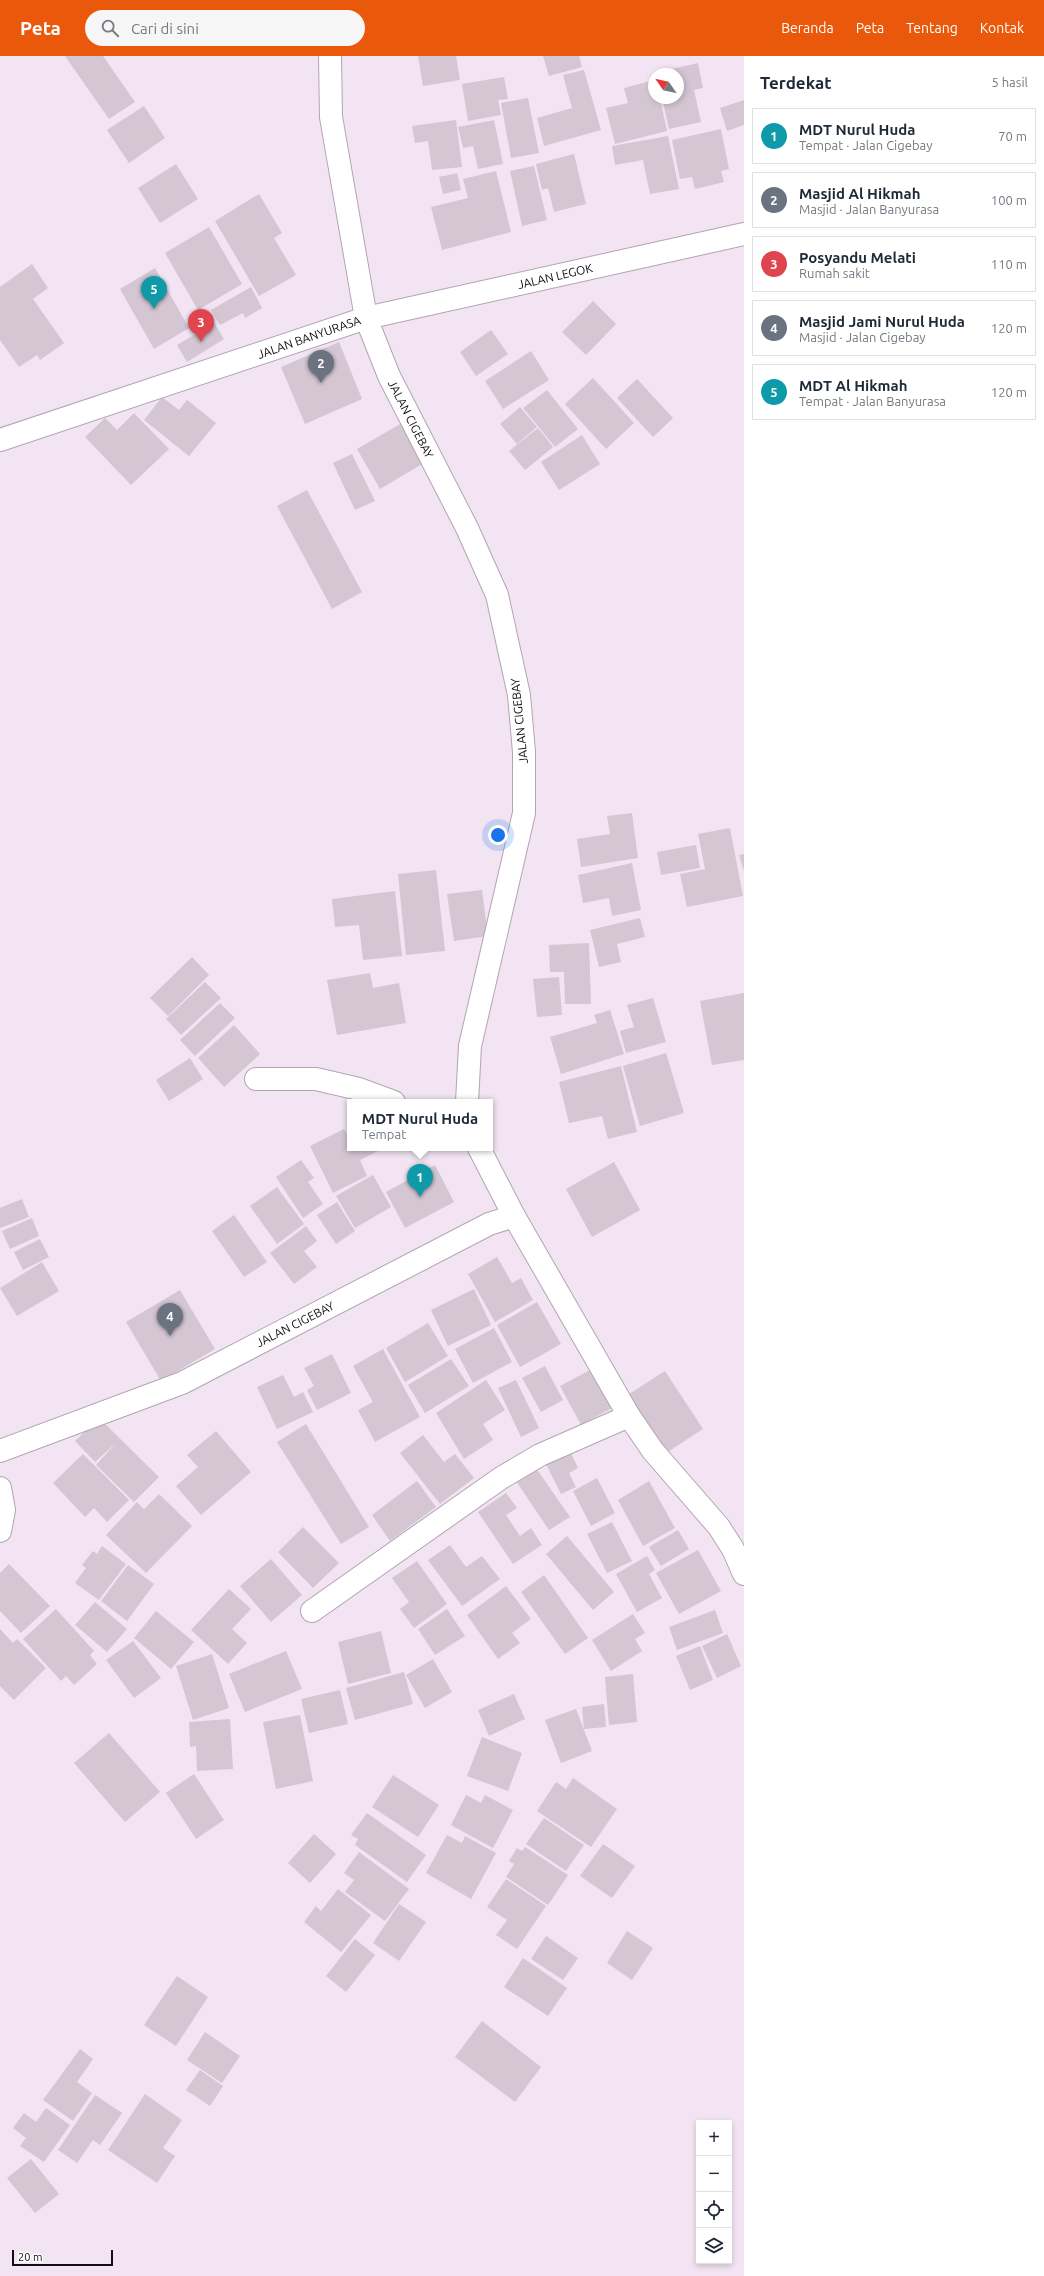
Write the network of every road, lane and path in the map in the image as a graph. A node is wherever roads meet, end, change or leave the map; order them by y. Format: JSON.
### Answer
{"nodes":[{"id":1,"x":330,"y":56,"type":"edge"},
{"id":2,"x":744,"y":234,"type":"edge"},
{"id":3,"x":366,"y":318,"type":"junction"},
{"id":4,"x":0,"y":440,"type":"edge"},
{"id":5,"x":256,"y":1079,"type":"dead end"},
{"id":6,"x":386,"y":1099,"type":"edge"},
{"id":7,"x":467,"y":1099,"type":"edge"},
{"id":8,"x":481,"y":1151,"type":"edge"},
{"id":9,"x":514,"y":1216,"type":"junction"},
{"id":10,"x":629,"y":1416,"type":"junction"},
{"id":11,"x":0,"y":1451,"type":"edge"},
{"id":12,"x":0,"y":1488,"type":"edge"},
{"id":13,"x":0,"y":1531,"type":"edge"},
{"id":14,"x":744,"y":1574,"type":"edge"},
{"id":15,"x":312,"y":1611,"type":"dead end"}],
"edges":[{"from":1,"to":3,"type":"street","name":"JALAN BANYURASA"},
{"from":2,"to":3,"type":"street","name":"JALAN LEGOK"},
{"from":3,"to":4,"type":"street","name":"JALAN BANYURASA"},
{"from":3,"to":7,"type":"street","name":"JALAN CIGEBAY"},
{"from":5,"to":6,"type":"street"},
{"from":8,"to":9,"type":"street"},
{"from":9,"to":10,"type":"street"},
{"from":9,"to":11,"type":"street","name":"JALAN CIGEBAY"},
{"from":10,"to":14,"type":"street"},
{"from":10,"to":15,"type":"street"},
{"from":12,"to":13,"type":"street"}]}
